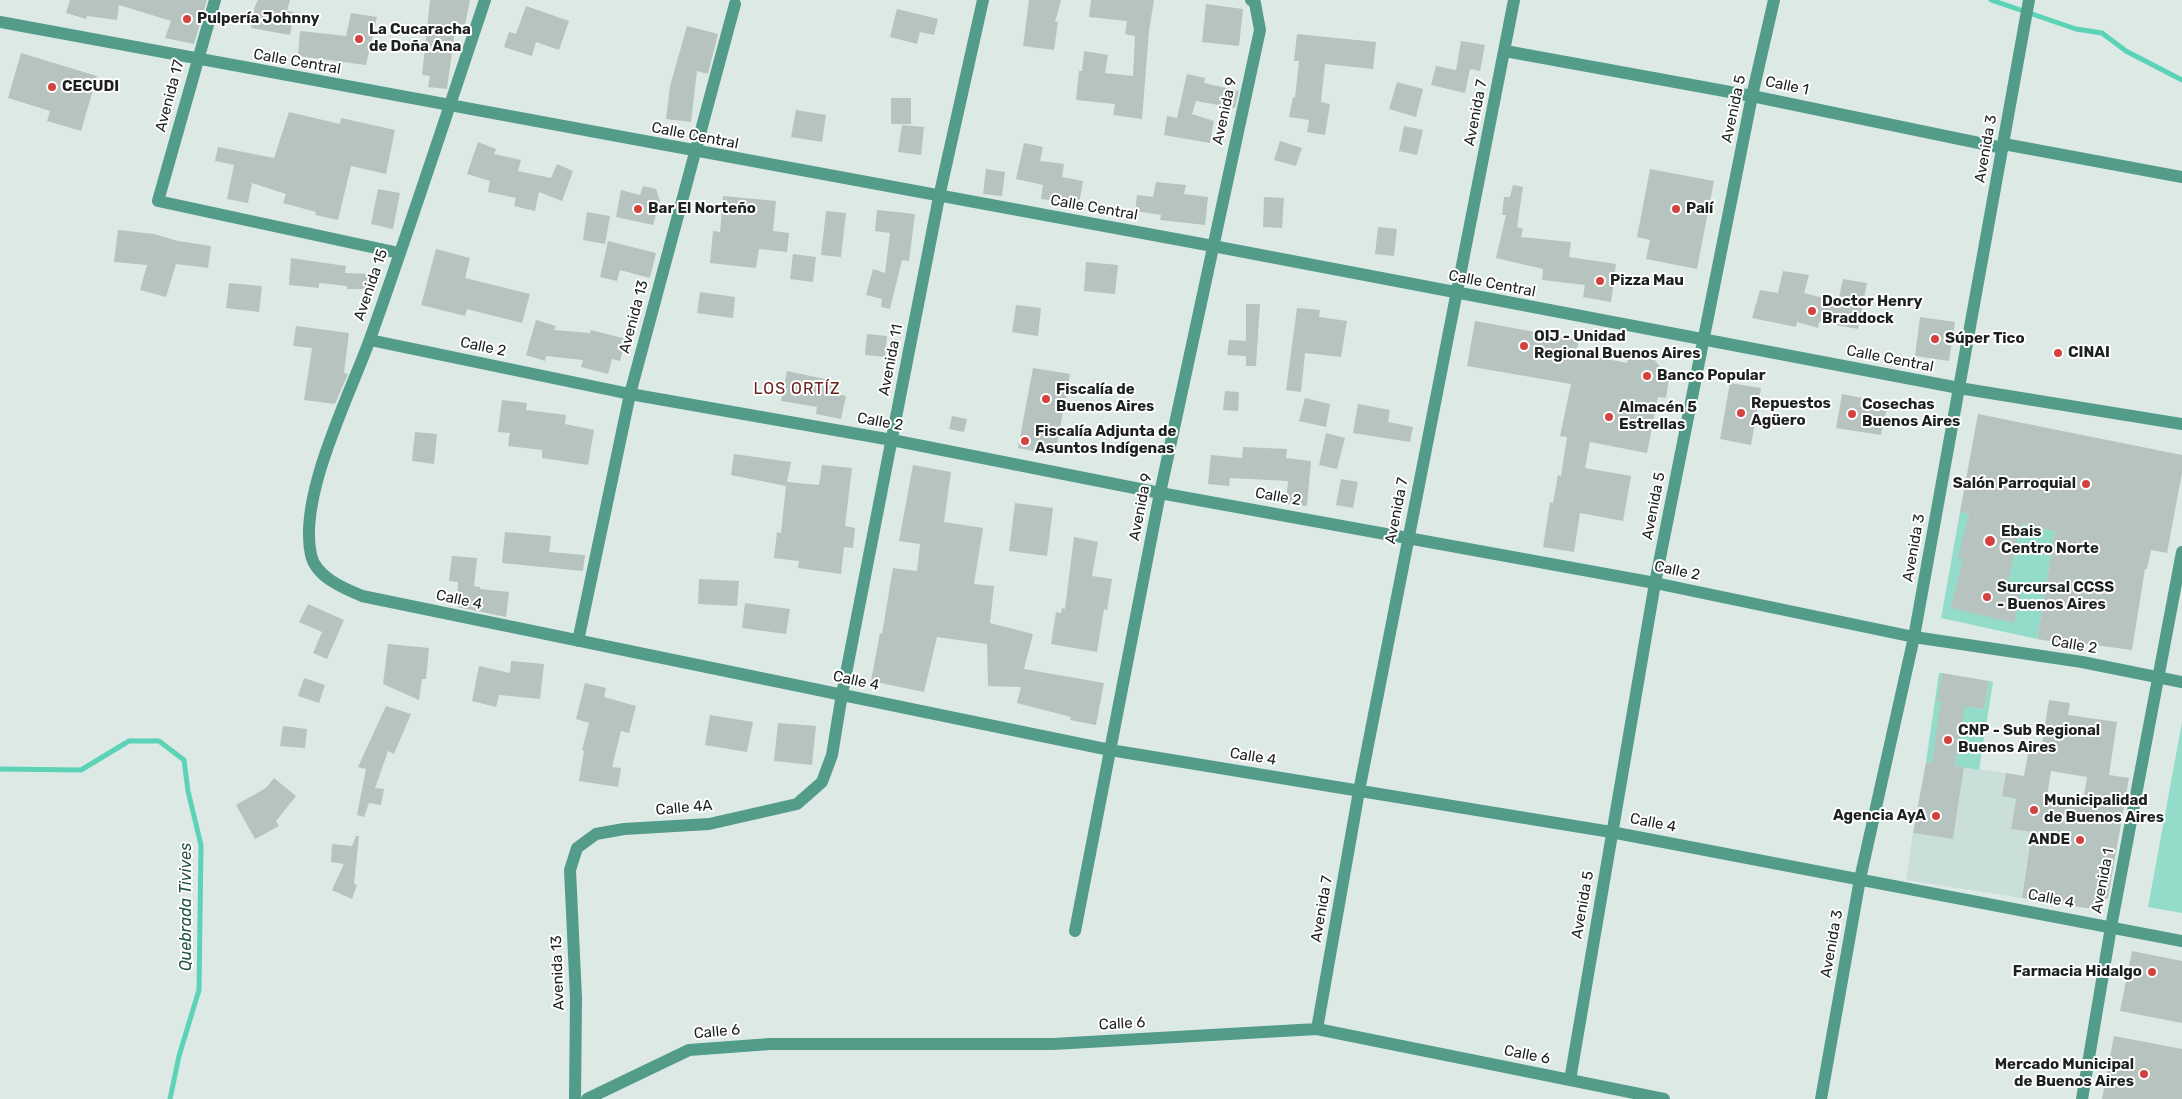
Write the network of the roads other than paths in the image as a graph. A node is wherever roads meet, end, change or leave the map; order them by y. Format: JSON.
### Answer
{"nodes":[{"id":1,"x":215,"y":0,"type":"edge"},
{"id":2,"x":485,"y":0,"type":"edge"},
{"id":3,"x":983,"y":0,"type":"edge"},
{"id":4,"x":1514,"y":0,"type":"edge"},
{"id":5,"x":2029,"y":0,"type":"edge"},
{"id":6,"x":1253,"y":2,"type":"edge"},
{"id":7,"x":735,"y":4,"type":"dead end"},
{"id":8,"x":1773,"y":6,"type":"edge"},
{"id":9,"x":0,"y":22,"type":"edge"},
{"id":10,"x":1505,"y":51,"type":"junction"},
{"id":11,"x":196,"y":60,"type":"junction"},
{"id":12,"x":1752,"y":96,"type":"junction"},
{"id":13,"x":449,"y":106,"type":"junction"},
{"id":14,"x":2003,"y":146,"type":"junction"},
{"id":15,"x":694,"y":152,"type":"junction"},
{"id":16,"x":2182,"y":177,"type":"edge"},
{"id":17,"x":939,"y":197,"type":"junction"},
{"id":18,"x":1213,"y":246,"type":"junction"},
{"id":19,"x":399,"y":253,"type":"junction"},
{"id":20,"x":1456,"y":294,"type":"junction"},
{"id":21,"x":1704,"y":339,"type":"junction"},
{"id":22,"x":370,"y":340,"type":"junction"},
{"id":23,"x":1959,"y":388,"type":"junction"},
{"id":24,"x":630,"y":394,"type":"junction"},
{"id":25,"x":2182,"y":424,"type":"edge"},
{"id":26,"x":892,"y":440,"type":"junction"},
{"id":27,"x":1160,"y":493,"type":"junction"},
{"id":28,"x":1409,"y":536,"type":"junction"},
{"id":29,"x":2182,"y":552,"type":"edge"},
{"id":30,"x":326,"y":577,"type":"joint"},
{"id":31,"x":1656,"y":582,"type":"junction"},
{"id":32,"x":1914,"y":637,"type":"junction"},
{"id":33,"x":578,"y":641,"type":"junction"},
{"id":34,"x":2158,"y":677,"type":"junction"},
{"id":35,"x":2182,"y":682,"type":"edge"},
{"id":36,"x":842,"y":694,"type":"junction"},
{"id":37,"x":1110,"y":750,"type":"junction"},
{"id":38,"x":1359,"y":791,"type":"junction"},
{"id":39,"x":797,"y":804,"type":"joint"},
{"id":40,"x":1612,"y":832,"type":"junction"},
{"id":41,"x":577,"y":848,"type":"joint"},
{"id":42,"x":1860,"y":880,"type":"junction"},
{"id":43,"x":2111,"y":927,"type":"junction"},
{"id":44,"x":1075,"y":931,"type":"dead end"},
{"id":45,"x":2182,"y":941,"type":"edge"},
{"id":46,"x":1317,"y":1029,"type":"junction"},
{"id":47,"x":1570,"y":1080,"type":"junction"},
{"id":48,"x":575,"y":1099,"type":"edge"},
{"id":49,"x":587,"y":1099,"type":"edge"},
{"id":50,"x":1664,"y":1099,"type":"edge"},
{"id":51,"x":1821,"y":1099,"type":"edge"},
{"id":52,"x":2082,"y":1099,"type":"edge"}],
"edges":[{"from":1,"to":11,"type":"street","name":"Avenida 17"},
{"from":2,"to":13,"type":"street","name":"Avenida 15"},
{"from":3,"to":17,"type":"street","name":"Avenida 11"},
{"from":4,"to":10,"type":"street","name":"Avenida 7"},
{"from":5,"to":14,"type":"street","name":"Avenida 3"},
{"from":6,"to":18,"type":"street","name":"Avenida 9"},
{"from":7,"to":15,"type":"street","name":"Avenida 13"},
{"from":8,"to":12,"type":"street","name":"Avenida 5"},
{"from":9,"to":11,"type":"street","name":"Calle Central"},
{"from":10,"to":12,"type":"street","name":"Calle 1"},
{"from":10,"to":20,"type":"street","name":"Avenida 7"},
{"from":11,"to":13,"type":"street","name":"Calle Central"},
{"from":11,"to":19,"type":"street","name":"Avenida 17"},
{"from":12,"to":14,"type":"street","name":"Calle 1"},
{"from":12,"to":21,"type":"street","name":"Avenida 5"},
{"from":13,"to":15,"type":"street","name":"Calle Central"},
{"from":13,"to":19,"type":"street","name":"Avenida 15"},
{"from":14,"to":16,"type":"street","name":"Calle 1"},
{"from":14,"to":23,"type":"street","name":"Avenida 3"},
{"from":15,"to":17,"type":"street","name":"Calle Central"},
{"from":15,"to":24,"type":"street","name":"Avenida 13"},
{"from":17,"to":18,"type":"street","name":"Calle Central"},
{"from":17,"to":26,"type":"street","name":"Avenida 11"},
{"from":18,"to":20,"type":"street","name":"Calle Central"},
{"from":18,"to":27,"type":"street","name":"Avenida 9"},
{"from":19,"to":22,"type":"street","name":"Avenida 15"},
{"from":20,"to":21,"type":"street","name":"Calle Central"},
{"from":20,"to":28,"type":"street","name":"Avenida 7"},
{"from":21,"to":23,"type":"street","name":"Calle Central"},
{"from":21,"to":31,"type":"street","name":"Avenida 5"},
{"from":22,"to":24,"type":"street","name":"Calle 2"},
{"from":22,"to":30,"type":"street","name":"Avenida 15"},
{"from":23,"to":25,"type":"street","name":"Calle Central"},
{"from":23,"to":32,"type":"street","name":"Avenida 3"},
{"from":24,"to":26,"type":"street","name":"Calle 2"},
{"from":24,"to":33,"type":"street","name":"Avenida 13"},
{"from":26,"to":27,"type":"street","name":"Calle 2"},
{"from":26,"to":36,"type":"street","name":"Avenida 11"},
{"from":27,"to":28,"type":"street","name":"Calle 2"},
{"from":27,"to":37,"type":"street","name":"Avenida 9"},
{"from":28,"to":31,"type":"street","name":"Calle 2"},
{"from":28,"to":38,"type":"street","name":"Avenida 7"},
{"from":29,"to":34,"type":"street","name":"Avenida 1"},
{"from":30,"to":33,"type":"street","name":"Calle 4"},
{"from":31,"to":32,"type":"street","name":"Calle 2"},
{"from":31,"to":40,"type":"street","name":"Avenida 5"},
{"from":32,"to":34,"type":"street","name":"Calle 2"},
{"from":32,"to":42,"type":"street","name":"Avenida 3"},
{"from":33,"to":36,"type":"street","name":"Calle 4"},
{"from":34,"to":35,"type":"street","name":"Calle 2"},
{"from":34,"to":43,"type":"street","name":"Avenida 1"},
{"from":36,"to":37,"type":"street","name":"Calle 4"},
{"from":36,"to":39,"type":"street","name":"Avenida 11"},
{"from":37,"to":38,"type":"street","name":"Calle 4"},
{"from":37,"to":44,"type":"street","name":"Avenida 9"},
{"from":38,"to":40,"type":"street","name":"Calle 4"},
{"from":38,"to":46,"type":"street","name":"Avenida 7"},
{"from":39,"to":41,"type":"street","name":"Calle 4A"},
{"from":40,"to":42,"type":"street","name":"Calle 4"},
{"from":40,"to":47,"type":"street","name":"Avenida 5"},
{"from":41,"to":48,"type":"street","name":"Avenida 13"},
{"from":42,"to":43,"type":"street","name":"Calle 4"},
{"from":42,"to":51,"type":"street","name":"Avenida 3"},
{"from":43,"to":45,"type":"street","name":"Calle 4"},
{"from":43,"to":52,"type":"street","name":"Avenida 1"},
{"from":46,"to":47,"type":"street","name":"Calle 6"},
{"from":46,"to":49,"type":"street","name":"Calle 6"},
{"from":47,"to":50,"type":"street","name":"Calle 6"}]}
